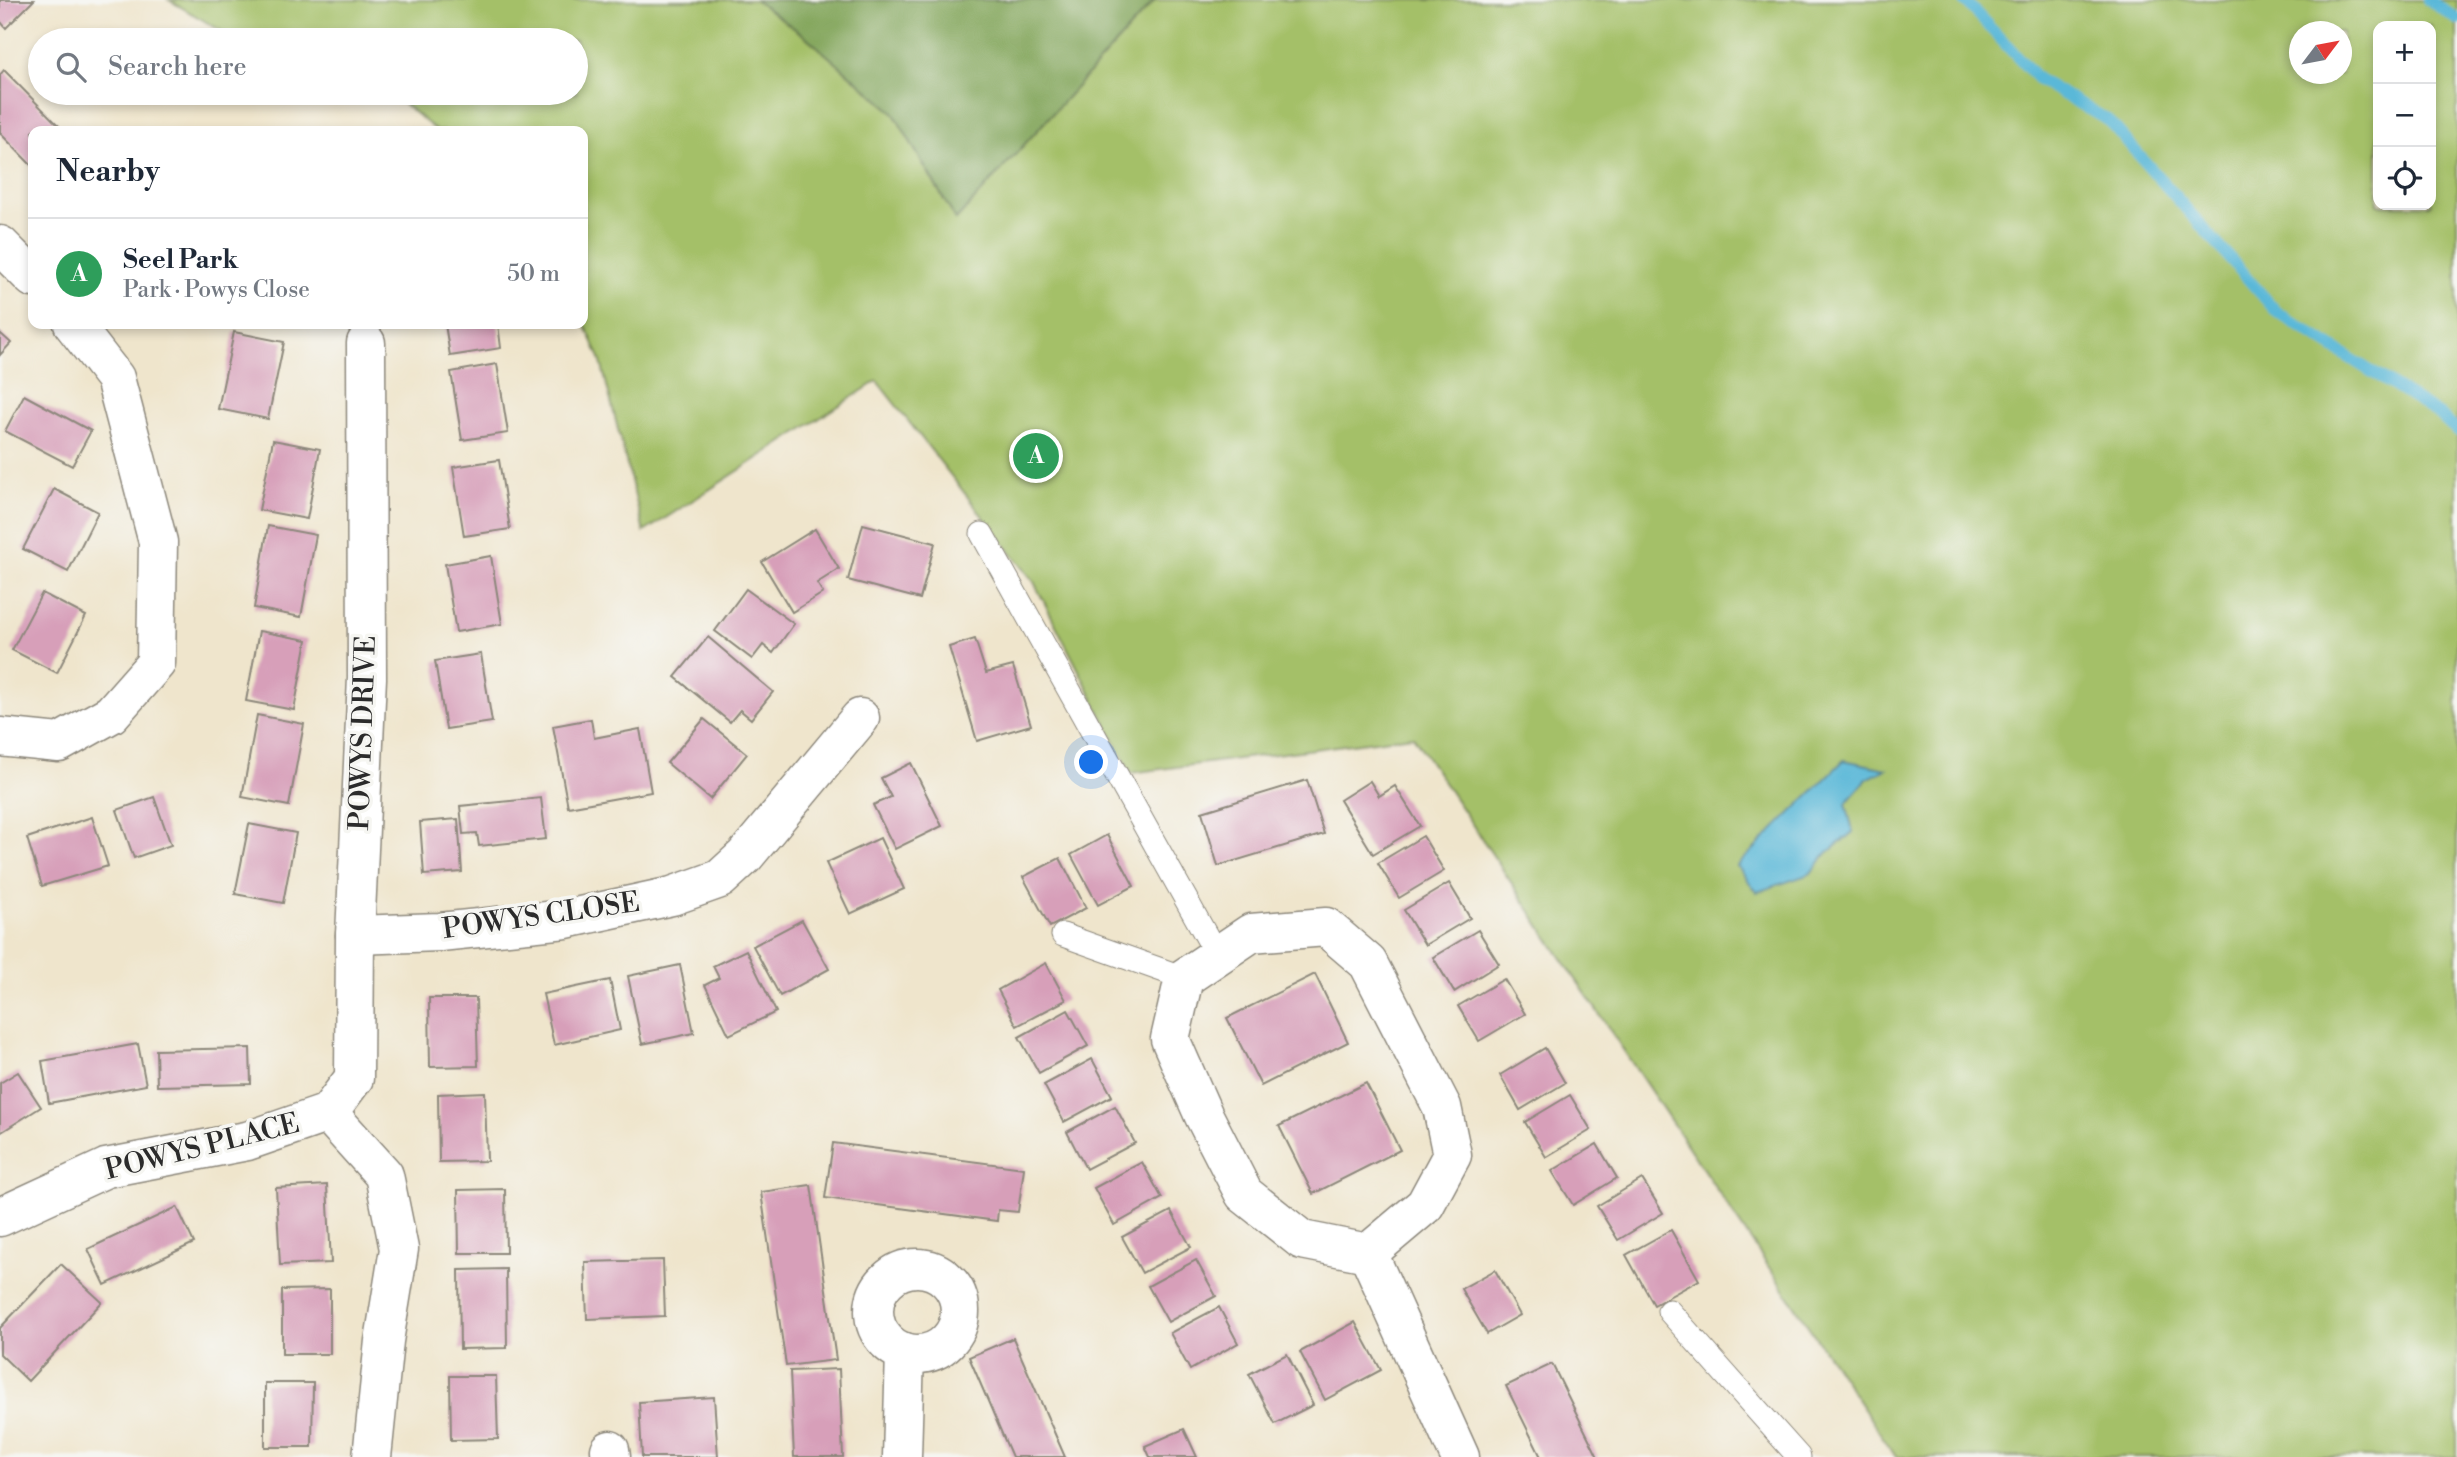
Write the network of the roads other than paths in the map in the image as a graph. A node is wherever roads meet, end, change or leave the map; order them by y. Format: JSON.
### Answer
{"nodes":[{"id":1,"x":0,"y":245,"type":"edge"},
{"id":2,"x":28,"y":273,"type":"edge"},
{"id":3,"x":78,"y":329,"type":"edge"},
{"id":4,"x":366,"y":343,"type":"dead end"},
{"id":5,"x":982,"y":534,"type":"dead end"},
{"id":6,"x":860,"y":718,"type":"dead end"},
{"id":7,"x":0,"y":737,"type":"edge"},
{"id":8,"x":355,"y":935,"type":"junction"},
{"id":9,"x":1063,"y":935,"type":"dead end"},
{"id":10,"x":1217,"y":955,"type":"junction"},
{"id":11,"x":1184,"y":978,"type":"junction"},
{"id":12,"x":328,"y":1113,"type":"junction"},
{"id":13,"x":0,"y":1217,"type":"edge"},
{"id":14,"x":1368,"y":1253,"type":"junction"},
{"id":15,"x":1670,"y":1311,"type":"dead end"},
{"id":16,"x":905,"y":1352,"type":"dead end"},
{"id":17,"x":372,"y":1457,"type":"edge"},
{"id":18,"x":902,"y":1457,"type":"edge"},
{"id":19,"x":1460,"y":1457,"type":"edge"},
{"id":20,"x":1799,"y":1457,"type":"edge"}],
"edges":[{"from":1,"to":2,"type":"street"},
{"from":3,"to":7,"type":"street"},
{"from":4,"to":8,"type":"street","name":"POWYS DRIVE"},
{"from":5,"to":10,"type":"lane"},
{"from":6,"to":8,"type":"street","name":"POWYS CLOSE"},
{"from":8,"to":12,"type":"street","name":"POWYS DRIVE"},
{"from":9,"to":11,"type":"lane"},
{"from":10,"to":11,"type":"street"},
{"from":10,"to":14,"type":"street"},
{"from":11,"to":14,"type":"street"},
{"from":12,"to":13,"type":"street","name":"POWYS PLACE"},
{"from":12,"to":17,"type":"street"},
{"from":14,"to":19,"type":"street"},
{"from":15,"to":20,"type":"lane"},
{"from":16,"to":18,"type":"street"}]}
